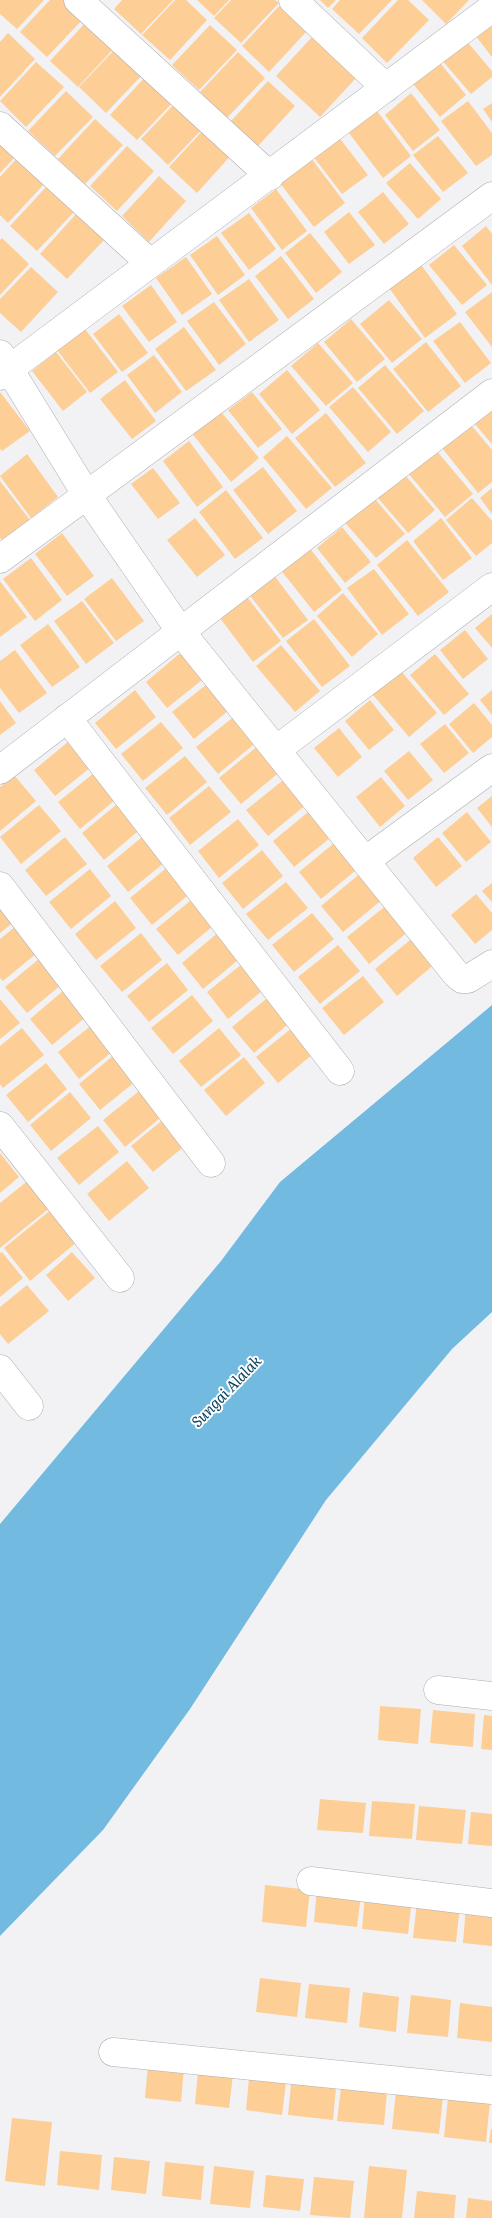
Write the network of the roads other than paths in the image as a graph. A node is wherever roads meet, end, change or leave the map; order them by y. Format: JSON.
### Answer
{"nodes":[{"id":1,"x":78,"y":0,"type":"edge"},
{"id":2,"x":293,"y":0,"type":"edge"},
{"id":3,"x":492,"y":8,"type":"edge"},
{"id":4,"x":386,"y":88,"type":"junction"},
{"id":5,"x":0,"y":126,"type":"edge"},
{"id":6,"x":270,"y":176,"type":"junction"},
{"id":7,"x":492,"y":196,"type":"edge"},
{"id":8,"x":150,"y":263,"type":"junction"},
{"id":9,"x":3,"y":366,"type":"edge"},
{"id":10,"x":492,"y":393,"type":"edge"},
{"id":11,"x":86,"y":494,"type":"junction"},
{"id":12,"x":0,"y":559,"type":"edge"},
{"id":13,"x":492,"y":587,"type":"edge"},
{"id":14,"x":181,"y":632,"type":"junction"},
{"id":15,"x":67,"y":718,"type":"junction"},
{"id":16,"x":276,"y":750,"type":"junction"},
{"id":17,"x":492,"y":768,"type":"edge"},
{"id":18,"x":0,"y":770,"type":"edge"},
{"id":19,"x":365,"y":860,"type":"junction"},
{"id":20,"x":0,"y":886,"type":"edge"},
{"id":21,"x":492,"y":964,"type":"edge"},
{"id":22,"x":340,"y":1072,"type":"dead end"},
{"id":23,"x":0,"y":1126,"type":"edge"},
{"id":24,"x":211,"y":1163,"type":"dead end"},
{"id":25,"x":120,"y":1278,"type":"dead end"},
{"id":26,"x":0,"y":1369,"type":"edge"},
{"id":27,"x":29,"y":1406,"type":"dead end"},
{"id":28,"x":438,"y":1690,"type":"dead end"},
{"id":29,"x":492,"y":1696,"type":"edge"},
{"id":30,"x":311,"y":1882,"type":"dead end"},
{"id":31,"x":492,"y":1903,"type":"edge"},
{"id":32,"x":113,"y":2052,"type":"dead end"},
{"id":33,"x":492,"y":2090,"type":"edge"}],
"edges":[{"from":1,"to":6,"type":"street"},
{"from":2,"to":4,"type":"street"},
{"from":3,"to":4,"type":"street"},
{"from":4,"to":6,"type":"street"},
{"from":5,"to":8,"type":"street"},
{"from":6,"to":8,"type":"street"},
{"from":7,"to":11,"type":"street"},
{"from":8,"to":9,"type":"street"},
{"from":9,"to":11,"type":"street"},
{"from":10,"to":14,"type":"street"},
{"from":11,"to":12,"type":"street"},
{"from":11,"to":14,"type":"street"},
{"from":13,"to":16,"type":"street"},
{"from":14,"to":15,"type":"street"},
{"from":14,"to":16,"type":"street"},
{"from":15,"to":18,"type":"street"},
{"from":15,"to":22,"type":"street"},
{"from":16,"to":19,"type":"street"},
{"from":17,"to":19,"type":"street"},
{"from":19,"to":21,"type":"street"},
{"from":20,"to":24,"type":"street"},
{"from":23,"to":25,"type":"street"},
{"from":26,"to":27,"type":"street"},
{"from":28,"to":29,"type":"street"},
{"from":30,"to":31,"type":"street"},
{"from":32,"to":33,"type":"street"}]}
